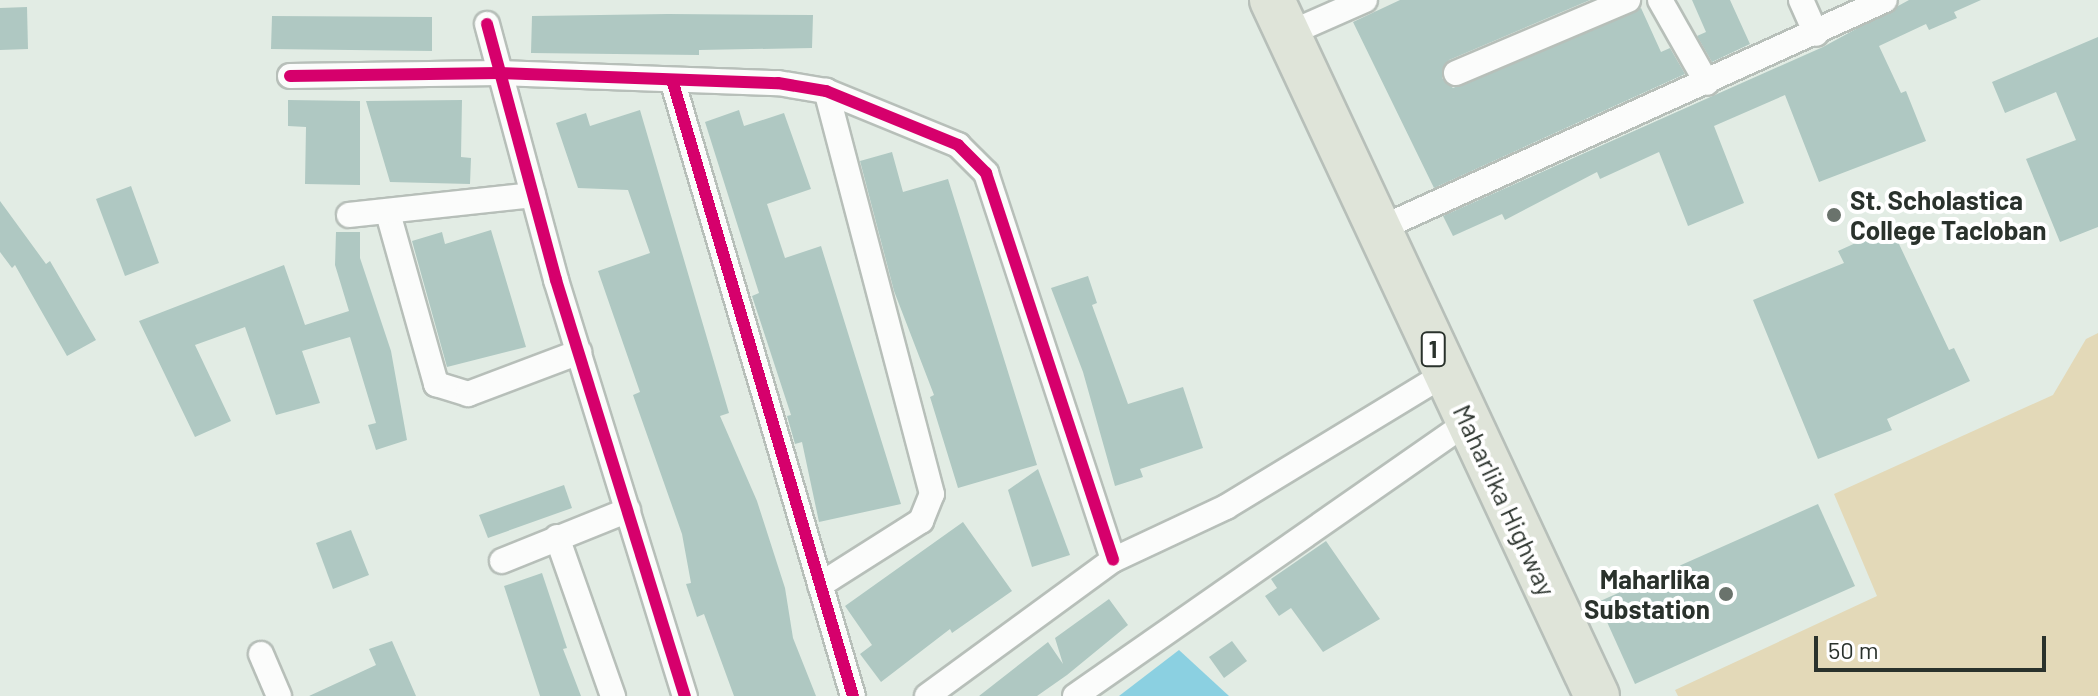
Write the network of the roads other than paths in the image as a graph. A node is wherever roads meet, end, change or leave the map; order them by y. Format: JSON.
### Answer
{"nodes":[{"id":1,"x":1365,"y":0,"type":"edge"},
{"id":2,"x":1628,"y":0,"type":"edge"},
{"id":3,"x":1660,"y":0,"type":"edge"},
{"id":4,"x":1801,"y":0,"type":"edge"},
{"id":5,"x":1885,"y":0,"type":"edge"},
{"id":6,"x":1280,"y":17,"type":"edge"},
{"id":7,"x":487,"y":24,"type":"dead end"},
{"id":8,"x":1816,"y":34,"type":"junction"},
{"id":9,"x":499,"y":73,"type":"junction"},
{"id":10,"x":1456,"y":73,"type":"dead end"},
{"id":11,"x":290,"y":76,"type":"dead end"},
{"id":12,"x":673,"y":83,"type":"junction"},
{"id":13,"x":1707,"y":83,"type":"junction"},
{"id":14,"x":826,"y":91,"type":"junction"},
{"id":15,"x":533,"y":195,"type":"junction"},
{"id":16,"x":388,"y":213,"type":"junction"},
{"id":17,"x":349,"y":215,"type":"dead end"},
{"id":18,"x":1379,"y":229,"type":"junction"},
{"id":19,"x":579,"y":352,"type":"junction"},
{"id":20,"x":1446,"y":373,"type":"junction"},
{"id":21,"x":1467,"y":423,"type":"junction"},
{"id":22,"x":628,"y":510,"type":"junction"},
{"id":23,"x":557,"y":537,"type":"junction"},
{"id":24,"x":1113,"y":560,"type":"junction"},
{"id":25,"x":502,"y":561,"type":"dead end"},
{"id":26,"x":820,"y":585,"type":"junction"},
{"id":27,"x":261,"y":654,"type":"dead end"},
{"id":28,"x":279,"y":696,"type":"edge"},
{"id":29,"x":613,"y":696,"type":"edge"},
{"id":30,"x":685,"y":696,"type":"edge"},
{"id":31,"x":853,"y":696,"type":"edge"},
{"id":32,"x":927,"y":696,"type":"edge"},
{"id":33,"x":1075,"y":696,"type":"edge"},
{"id":34,"x":1597,"y":696,"type":"edge"}],
"edges":[{"from":1,"to":6,"type":"street"},
{"from":2,"to":10,"type":"street"},
{"from":3,"to":13,"type":"street"},
{"from":4,"to":8,"type":"street"},
{"from":5,"to":8,"type":"street"},
{"from":6,"to":18,"type":"highway","name":"Maharlika Highway","number":"1"},
{"from":7,"to":9,"type":"street"},
{"from":8,"to":13,"type":"street"},
{"from":9,"to":11,"type":"street"},
{"from":9,"to":12,"type":"street"},
{"from":9,"to":15,"type":"street"},
{"from":12,"to":14,"type":"street"},
{"from":12,"to":26,"type":"street"},
{"from":13,"to":18,"type":"street"},
{"from":14,"to":24,"type":"street"},
{"from":14,"to":26,"type":"street"},
{"from":15,"to":16,"type":"street"},
{"from":15,"to":19,"type":"street"},
{"from":16,"to":17,"type":"street"},
{"from":16,"to":19,"type":"street"},
{"from":18,"to":20,"type":"highway","name":"Maharlika Highway","number":"1"},
{"from":19,"to":22,"type":"street"},
{"from":20,"to":21,"type":"highway","name":"Maharlika Highway","number":"1"},
{"from":20,"to":24,"type":"street"},
{"from":21,"to":33,"type":"street"},
{"from":21,"to":34,"type":"highway","name":"Maharlika Highway","number":"1"},
{"from":22,"to":23,"type":"street"},
{"from":22,"to":30,"type":"street"},
{"from":23,"to":25,"type":"street"},
{"from":23,"to":29,"type":"street"},
{"from":24,"to":32,"type":"street"},
{"from":26,"to":31,"type":"street"},
{"from":27,"to":28,"type":"street"}]}
